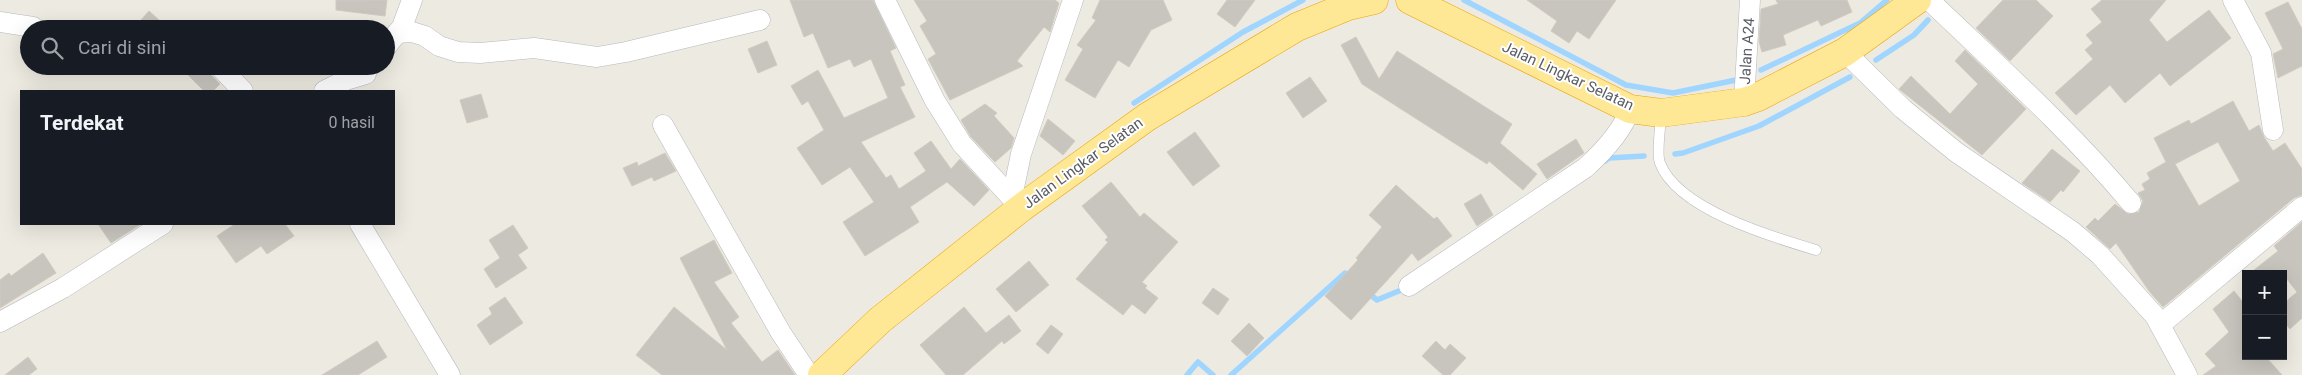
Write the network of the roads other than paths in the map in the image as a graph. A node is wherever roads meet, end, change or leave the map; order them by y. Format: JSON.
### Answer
{"nodes":[{"id":1,"x":412,"y":0,"type":"edge"},
{"id":2,"x":885,"y":0,"type":"edge"},
{"id":3,"x":1073,"y":0,"type":"edge"},
{"id":4,"x":1374,"y":0,"type":"edge"},
{"id":5,"x":1410,"y":0,"type":"edge"},
{"id":6,"x":1750,"y":0,"type":"edge"},
{"id":7,"x":1917,"y":0,"type":"edge"},
{"id":8,"x":1929,"y":0,"type":"edge"},
{"id":9,"x":2234,"y":0,"type":"edge"},
{"id":10,"x":760,"y":20,"type":"dead end"},
{"id":11,"x":0,"y":22,"type":"edge"},
{"id":12,"x":20,"y":25,"type":"edge"},
{"id":13,"x":395,"y":34,"type":"edge"},
{"id":14,"x":395,"y":39,"type":"edge"},
{"id":15,"x":1845,"y":52,"type":"junction"},
{"id":16,"x":227,"y":75,"type":"edge"},
{"id":17,"x":357,"y":75,"type":"edge"},
{"id":18,"x":364,"y":75,"type":"edge"},
{"id":19,"x":241,"y":90,"type":"edge"},
{"id":20,"x":326,"y":90,"type":"edge"},
{"id":21,"x":354,"y":90,"type":"edge"},
{"id":22,"x":1744,"y":102,"type":"junction"},
{"id":23,"x":1630,"y":109,"type":"junction"},
{"id":24,"x":1661,"y":113,"type":"junction"},
{"id":25,"x":664,"y":125,"type":"dead end"},
{"id":26,"x":2273,"y":130,"type":"dead end"},
{"id":27,"x":1016,"y":202,"type":"junction"},
{"id":28,"x":2131,"y":203,"type":"dead end"},
{"id":29,"x":2302,"y":207,"type":"edge"},
{"id":30,"x":161,"y":225,"type":"edge"},
{"id":31,"x":361,"y":225,"type":"edge"},
{"id":32,"x":1816,"y":250,"type":"dead end"},
{"id":33,"x":1409,"y":286,"type":"dead end"},
{"id":34,"x":0,"y":322,"type":"edge"},
{"id":35,"x":2160,"y":325,"type":"junction"},
{"id":36,"x":450,"y":375,"type":"edge"},
{"id":37,"x":809,"y":375,"type":"edge"},
{"id":38,"x":822,"y":375,"type":"edge"},
{"id":39,"x":2187,"y":375,"type":"edge"}],
"edges":[{"from":1,"to":13,"type":"street"},
{"from":2,"to":27,"type":"street"},
{"from":3,"to":27,"type":"street"},
{"from":4,"to":27,"type":"highway","name":"Jalan Lingkar Selatan"},
{"from":5,"to":23,"type":"highway","name":"Jalan Lingkar Selatan"},
{"from":6,"to":22,"type":"street","name":"Jalan A24"},
{"from":7,"to":15,"type":"highway","name":"Jalan Lingkar Selatan"},
{"from":8,"to":28,"type":"street"},
{"from":9,"to":26,"type":"street"},
{"from":10,"to":14,"type":"street"},
{"from":11,"to":12,"type":"street"},
{"from":15,"to":22,"type":"highway","name":"Jalan Lingkar Selatan"},
{"from":15,"to":35,"type":"street"},
{"from":16,"to":19,"type":"street"},
{"from":17,"to":20,"type":"street"},
{"from":18,"to":21,"type":"street"},
{"from":22,"to":24,"type":"highway","name":"Jalan Lingkar Selatan"},
{"from":23,"to":24,"type":"highway","name":"Jalan Lingkar Selatan"},
{"from":23,"to":33,"type":"street"},
{"from":24,"to":32,"type":"lane"},
{"from":25,"to":37,"type":"street"},
{"from":27,"to":38,"type":"highway","name":"Jalan Lingkar Selatan"},
{"from":29,"to":35,"type":"street"},
{"from":30,"to":34,"type":"street"},
{"from":31,"to":36,"type":"street"},
{"from":35,"to":39,"type":"street"}]}
